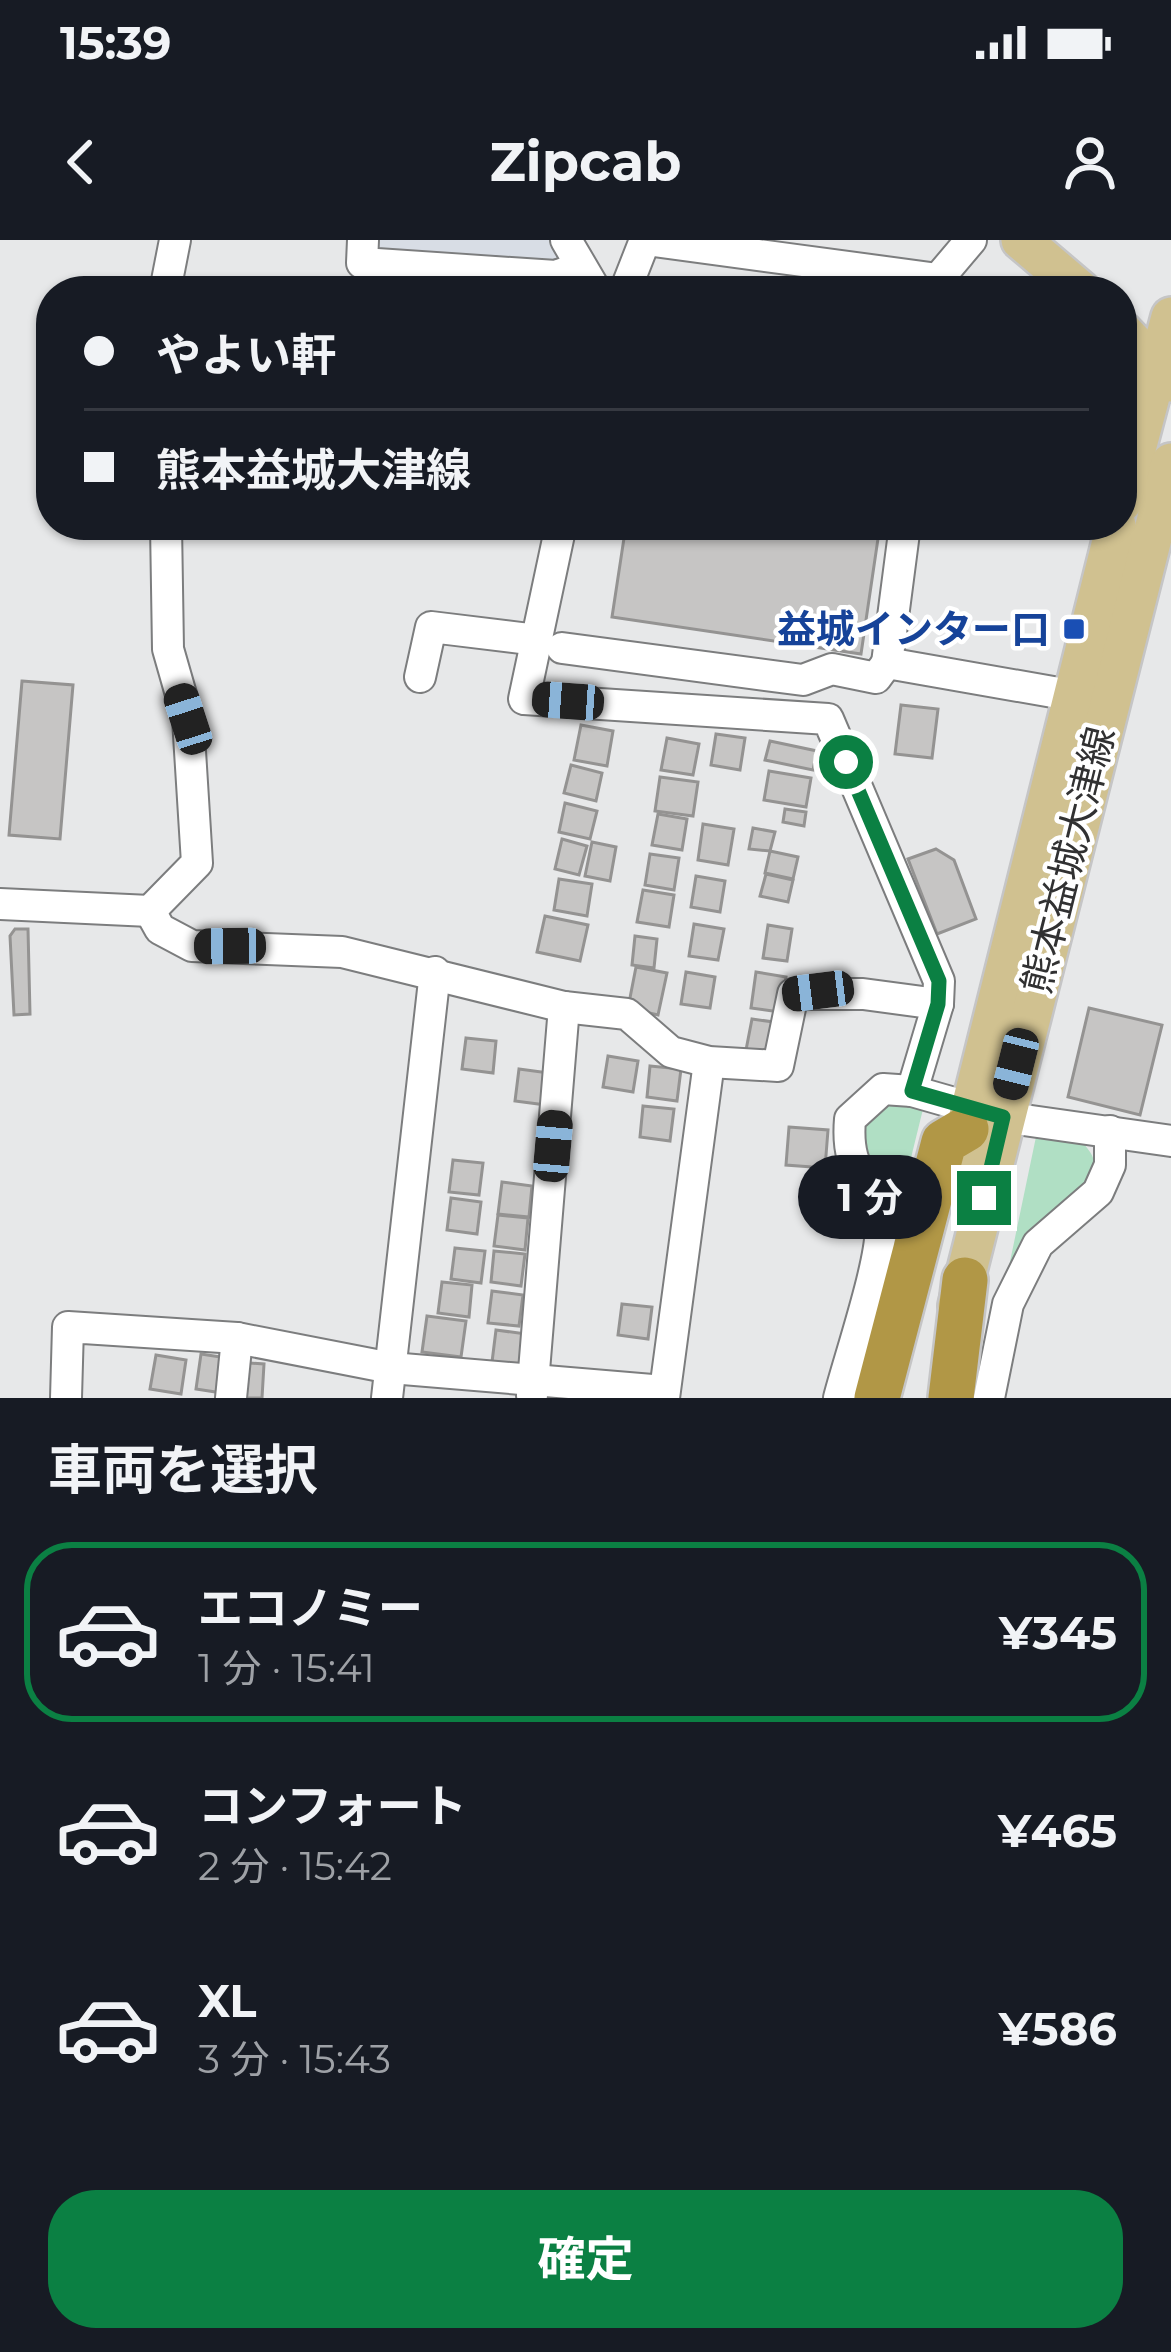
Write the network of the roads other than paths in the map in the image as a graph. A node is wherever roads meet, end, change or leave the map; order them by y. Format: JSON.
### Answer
{"nodes":[{"id":1,"x":175,"y":240,"type":"edge"},
{"id":2,"x":363,"y":240,"type":"edge"},
{"id":3,"x":645,"y":240,"type":"edge"},
{"id":4,"x":971,"y":240,"type":"edge"},
{"id":5,"x":1021,"y":240,"type":"edge"},
{"id":6,"x":581,"y":266,"type":"edge"},
{"id":7,"x":168,"y":276,"type":"edge"},
{"id":8,"x":631,"y":276,"type":"edge"},
{"id":9,"x":879,"y":276,"type":"edge"},
{"id":10,"x":945,"y":276,"type":"edge"},
{"id":11,"x":1063,"y":276,"type":"edge"},
{"id":12,"x":1171,"y":317,"type":"edge"},
{"id":13,"x":1137,"y":347,"type":"edge"},
{"id":14,"x":1164,"y":375,"type":"edge"},
{"id":15,"x":1137,"y":457,"type":"edge"},
{"id":16,"x":1171,"y":463,"type":"edge"},
{"id":17,"x":166,"y":540,"type":"edge"},
{"id":18,"x":559,"y":540,"type":"edge"},
{"id":19,"x":903,"y":540,"type":"edge"},
{"id":20,"x":1112,"y":540,"type":"edge"},
{"id":21,"x":549,"y":644,"type":"junction"},
{"id":22,"x":887,"y":663,"type":"junction"},
{"id":23,"x":420,"y":677,"type":"dead end"},
{"id":24,"x":1070,"y":694,"type":"junction"},
{"id":25,"x":0,"y":904,"type":"edge"},
{"id":26,"x":150,"y":911,"type":"junction"},
{"id":27,"x":435,"y":972,"type":"junction"},
{"id":28,"x":938,"y":1004,"type":"junction"},
{"id":29,"x":564,"y":1007,"type":"junction"},
{"id":30,"x":709,"y":1062,"type":"junction"},
{"id":31,"x":912,"y":1091,"type":"junction"},
{"id":32,"x":980,"y":1118,"type":"junction"},
{"id":33,"x":1110,"y":1131,"type":"junction"},
{"id":34,"x":1171,"y":1141,"type":"edge"},
{"id":35,"x":965,"y":1280,"type":"junction"},
{"id":36,"x":237,"y":1338,"type":"junction"},
{"id":37,"x":389,"y":1383,"type":"edge"},
{"id":38,"x":533,"y":1388,"type":"edge"},
{"id":39,"x":664,"y":1395,"type":"edge"},
{"id":40,"x":66,"y":1398,"type":"edge"},
{"id":41,"x":231,"y":1398,"type":"edge"},
{"id":42,"x":839,"y":1398,"type":"edge"},
{"id":43,"x":877,"y":1398,"type":"edge"},
{"id":44,"x":897,"y":1398,"type":"edge"},
{"id":45,"x":934,"y":1398,"type":"edge"},
{"id":46,"x":951,"y":1398,"type":"edge"},
{"id":47,"x":989,"y":1398,"type":"edge"}],
"edges":[{"from":1,"to":7,"type":"street"},
{"from":2,"to":6,"type":"street"},
{"from":3,"to":8,"type":"street"},
{"from":3,"to":9,"type":"street"},
{"from":4,"to":10,"type":"street"},
{"from":5,"to":11,"type":"main road"},
{"from":12,"to":14,"type":"main road"},
{"from":13,"to":14,"type":"main road"},
{"from":14,"to":15,"type":"main road"},
{"from":16,"to":32,"type":"main road","name":"熊本益城大津線"},
{"from":17,"to":26,"type":"street"},
{"from":18,"to":21,"type":"street"},
{"from":19,"to":22,"type":"street"},
{"from":20,"to":24,"type":"main road","name":"熊本益城大津線"},
{"from":21,"to":22,"type":"street"},
{"from":21,"to":23,"type":"street"},
{"from":21,"to":28,"type":"street"},
{"from":22,"to":24,"type":"street"},
{"from":24,"to":32,"type":"main road","name":"熊本益城大津線"},
{"from":25,"to":26,"type":"street"},
{"from":26,"to":27,"type":"street"},
{"from":27,"to":29,"type":"street"},
{"from":27,"to":37,"type":"street"},
{"from":28,"to":30,"type":"street"},
{"from":28,"to":31,"type":"street"},
{"from":29,"to":30,"type":"street"},
{"from":29,"to":38,"type":"street"},
{"from":30,"to":39,"type":"street"},
{"from":31,"to":32,"type":"street"},
{"from":31,"to":42,"type":"street"},
{"from":32,"to":33,"type":"street"},
{"from":32,"to":35,"type":"main road","name":"熊本益城大津線"},
{"from":32,"to":43,"type":"highway"},
{"from":32,"to":44,"type":"main road","name":"熊本益城大津線"},
{"from":33,"to":34,"type":"street"},
{"from":33,"to":47,"type":"street"},
{"from":35,"to":45,"type":"main road","name":"熊本益城大津線"},
{"from":35,"to":46,"type":"highway"},
{"from":36,"to":37,"type":"street"},
{"from":36,"to":40,"type":"street"},
{"from":36,"to":41,"type":"street"},
{"from":37,"to":38,"type":"street"},
{"from":38,"to":39,"type":"street"}]}
